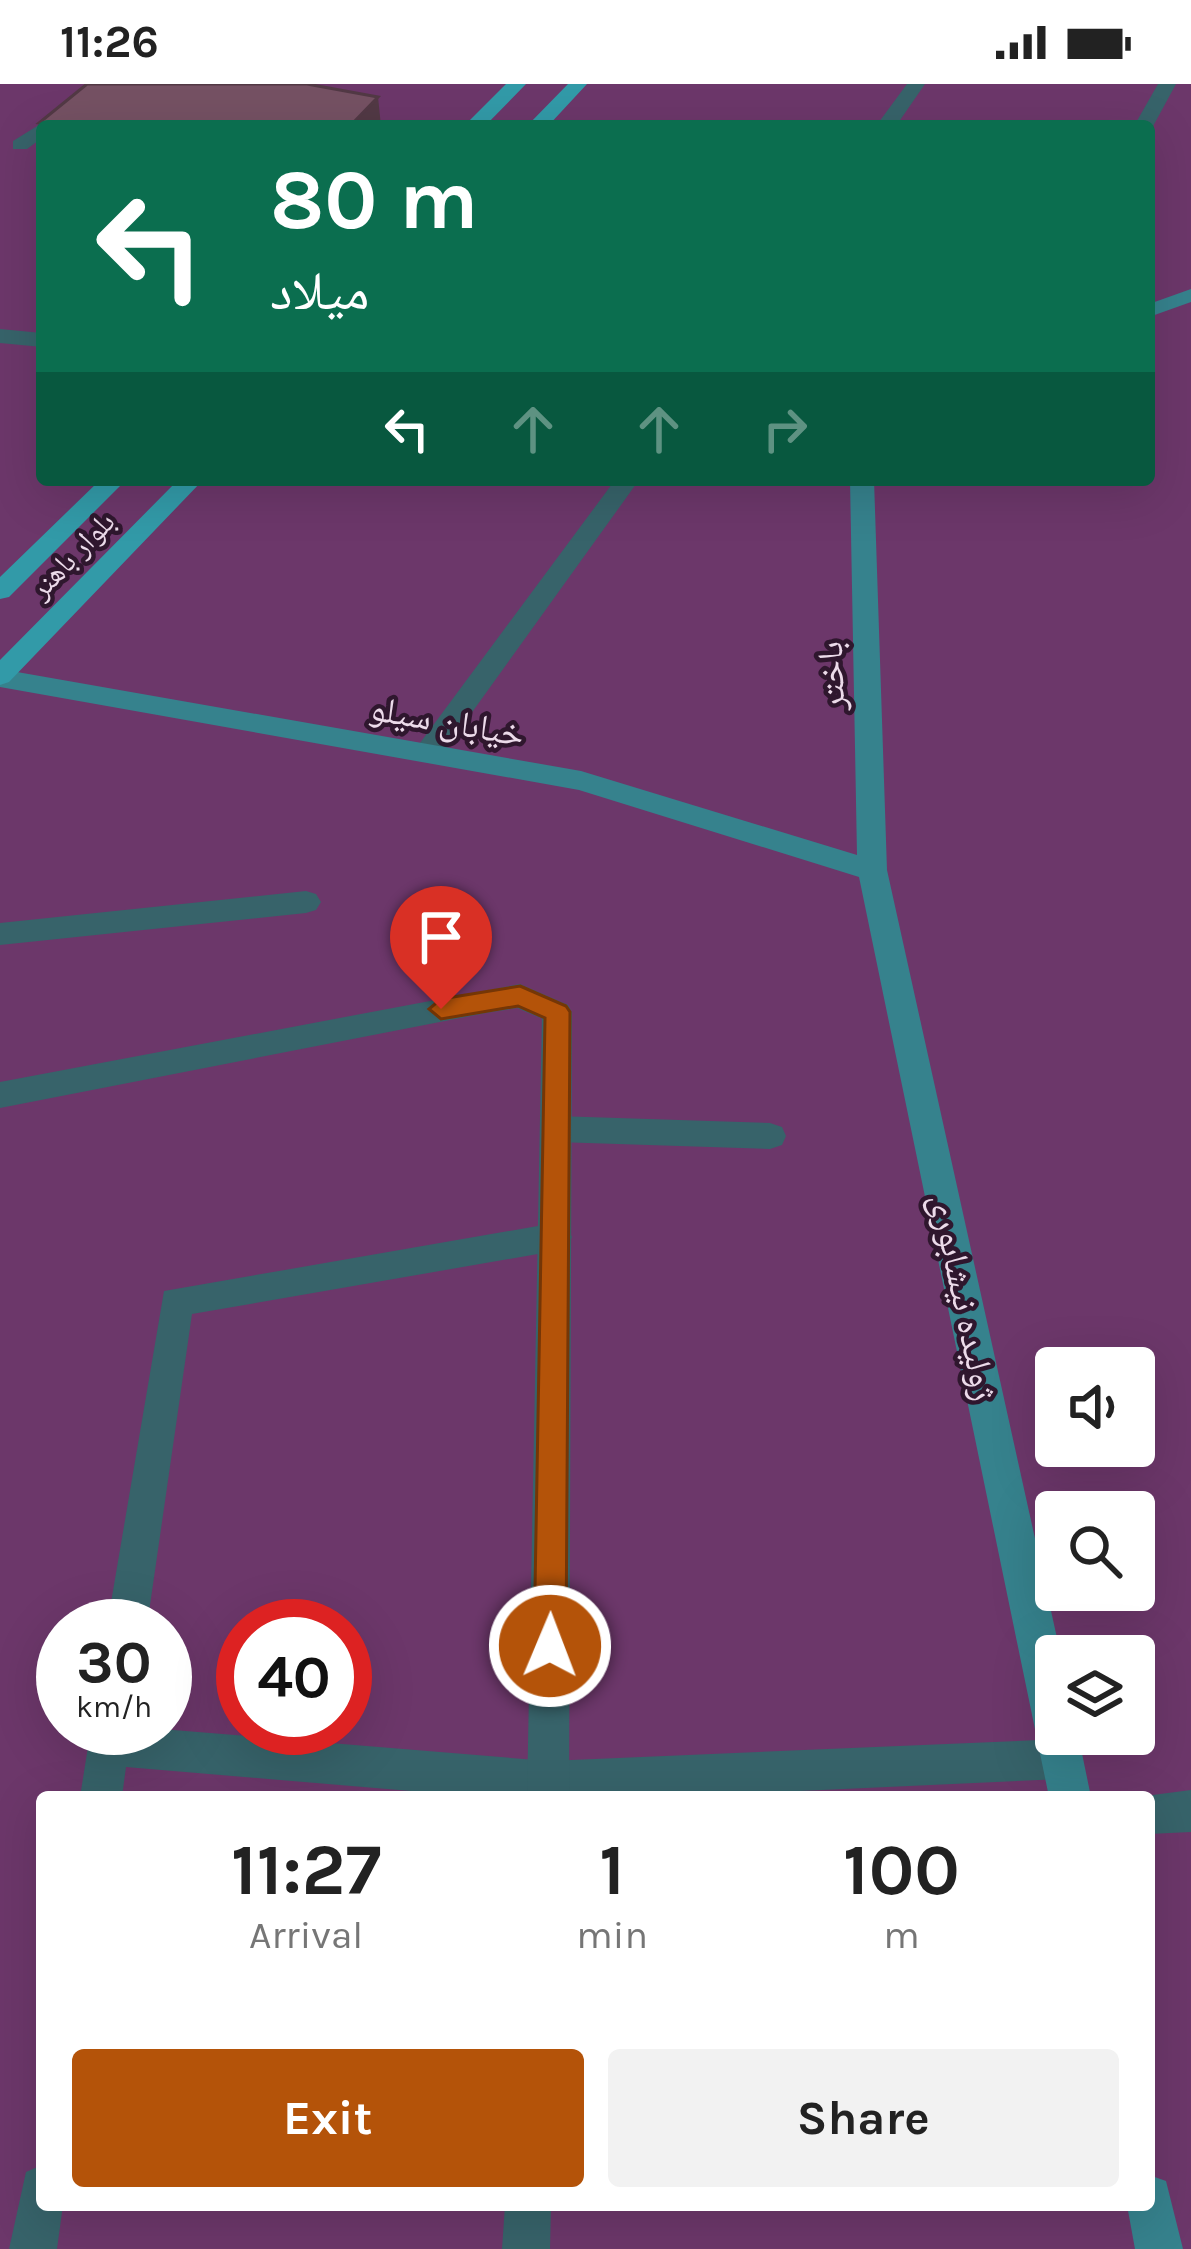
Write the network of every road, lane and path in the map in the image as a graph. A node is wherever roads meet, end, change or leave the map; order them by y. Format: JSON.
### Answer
{"nodes":[{"id":1,"x":517,"y":84,"type":"edge"},
{"id":2,"x":578,"y":84,"type":"edge"},
{"id":3,"x":916,"y":84,"type":"edge"},
{"id":4,"x":1167,"y":84,"type":"edge"},
{"id":5,"x":64,"y":112,"type":"edge"},
{"id":6,"x":53,"y":120,"type":"edge"},
{"id":7,"x":480,"y":120,"type":"edge"},
{"id":8,"x":543,"y":120,"type":"edge"},
{"id":9,"x":890,"y":120,"type":"edge"},
{"id":10,"x":1147,"y":120,"type":"edge"},
{"id":11,"x":36,"y":133,"type":"edge"},
{"id":12,"x":20,"y":146,"type":"dead end"},
{"id":13,"x":1191,"y":296,"type":"edge"},
{"id":14,"x":1155,"y":309,"type":"edge"},
{"id":15,"x":0,"y":337,"type":"edge"},
{"id":16,"x":36,"y":340,"type":"edge"},
{"id":17,"x":107,"y":486,"type":"edge"},
{"id":18,"x":185,"y":486,"type":"edge"},
{"id":19,"x":623,"y":486,"type":"edge"},
{"id":20,"x":862,"y":486,"type":"edge"},
{"id":21,"x":0,"y":591,"type":"edge"},
{"id":22,"x":0,"y":677,"type":"edge"},
{"id":23,"x":427,"y":754,"type":"junction"},
{"id":24,"x":872,"y":870,"type":"junction"},
{"id":25,"x":307,"y":902,"type":"dead end"},
{"id":26,"x":0,"y":934,"type":"edge"},
{"id":27,"x":0,"y":1095,"type":"edge"},
{"id":28,"x":556,"y":1129,"type":"junction"},
{"id":29,"x":770,"y":1136,"type":"dead end"},
{"id":30,"x":555,"y":1238,"type":"junction"},
{"id":31,"x":131,"y":1599,"type":"edge"},
{"id":32,"x":1036,"y":1635,"type":"edge"},
{"id":33,"x":192,"y":1747,"type":"edge"},
{"id":34,"x":107,"y":1755,"type":"edge"},
{"id":35,"x":1047,"y":1755,"type":"edge"},
{"id":36,"x":548,"y":1789,"type":"edge"},
{"id":37,"x":102,"y":1791,"type":"edge"},
{"id":38,"x":1191,"y":1810,"type":"edge"},
{"id":39,"x":1155,"y":1813,"type":"edge"},
{"id":40,"x":39,"y":2211,"type":"edge"},
{"id":41,"x":528,"y":2211,"type":"edge"},
{"id":42,"x":1152,"y":2211,"type":"edge"},
{"id":43,"x":33,"y":2249,"type":"edge"},
{"id":44,"x":526,"y":2249,"type":"edge"},
{"id":45,"x":1159,"y":2249,"type":"edge"}],
"edges":[{"from":1,"to":7,"type":"main road"},
{"from":2,"to":8,"type":"main road"},
{"from":3,"to":9,"type":"street"},
{"from":4,"to":10,"type":"street"},
{"from":5,"to":6,"type":"street"},
{"from":11,"to":12,"type":"street"},
{"from":13,"to":14,"type":"main road"},
{"from":15,"to":16,"type":"street"},
{"from":17,"to":21,"type":"main road","name":"بلوار باهنر"},
{"from":18,"to":22,"type":"main road","name":"بلوار باهنر"},
{"from":19,"to":23,"type":"street"},
{"from":20,"to":24,"type":"main road","name":"باختر"},
{"from":22,"to":23,"type":"main road","name":"خیابان سیلو"},
{"from":23,"to":24,"type":"main road","name":"خیابان سیلو"},
{"from":24,"to":32,"type":"main road","name":"ژولیده نیشابوری"},
{"from":25,"to":26,"type":"street"},
{"from":27,"to":28,"type":"street"},
{"from":28,"to":29,"type":"street"},
{"from":28,"to":30,"type":"street"},
{"from":30,"to":31,"type":"street"},
{"from":30,"to":36,"type":"street"},
{"from":33,"to":36,"type":"street"},
{"from":34,"to":37,"type":"street"},
{"from":35,"to":36,"type":"street"},
{"from":38,"to":39,"type":"street"},
{"from":40,"to":43,"type":"street"},
{"from":41,"to":44,"type":"street"},
{"from":42,"to":45,"type":"main road"}]}
